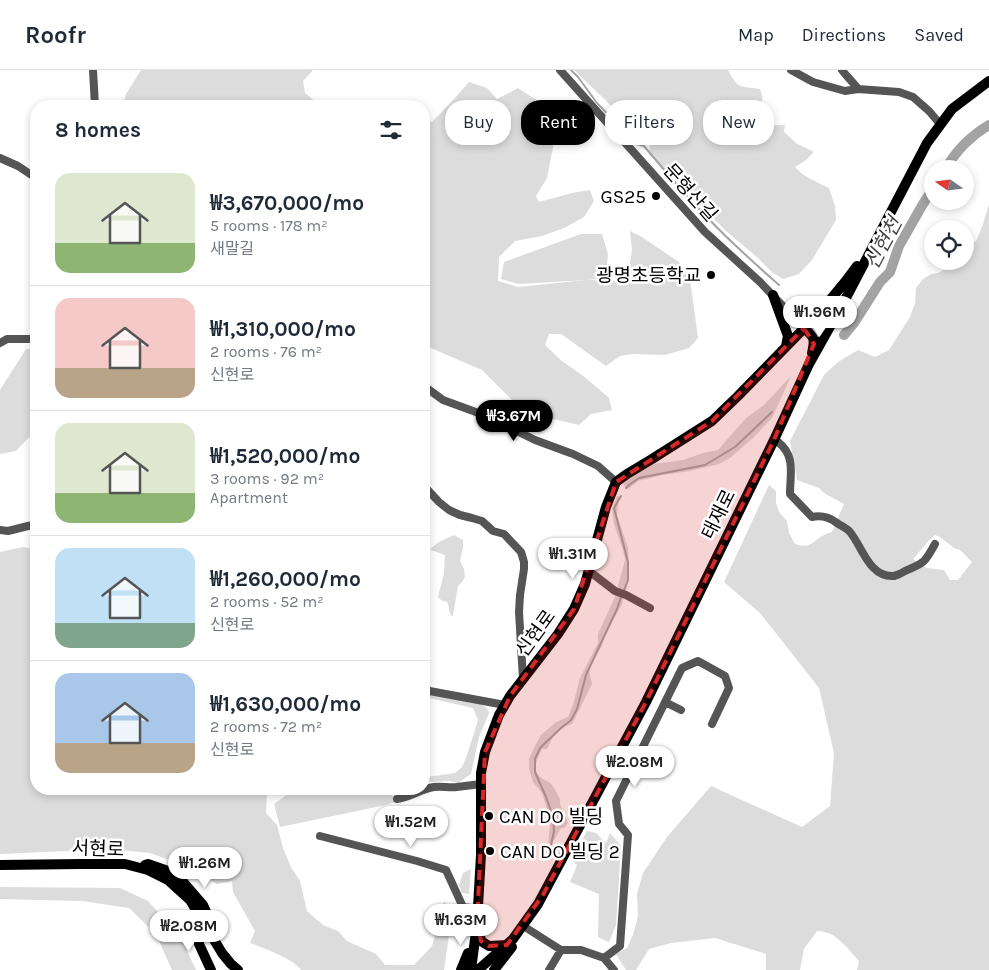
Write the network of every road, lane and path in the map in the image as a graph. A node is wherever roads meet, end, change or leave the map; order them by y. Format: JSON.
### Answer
{"nodes":[{"id":1,"x":93,"y":70,"type":"edge"},
{"id":2,"x":560,"y":70,"type":"edge"},
{"id":3,"x":791,"y":70,"type":"edge"},
{"id":4,"x":842,"y":70,"type":"edge"},
{"id":5,"x":989,"y":81,"type":"edge"},
{"id":6,"x":989,"y":85,"type":"edge"},
{"id":7,"x":858,"y":89,"type":"junction"},
{"id":8,"x":95,"y":100,"type":"edge"},
{"id":9,"x":940,"y":124,"type":"junction"},
{"id":10,"x":0,"y":158,"type":"edge"},
{"id":11,"x":30,"y":174,"type":"edge"},
{"id":12,"x":872,"y":248,"type":"junction"},
{"id":13,"x":773,"y":295,"type":"junction"},
{"id":14,"x":834,"y":324,"type":"junction"},
{"id":15,"x":804,"y":328,"type":"junction"},
{"id":16,"x":30,"y":339,"type":"edge"},
{"id":17,"x":0,"y":343,"type":"edge"},
{"id":18,"x":786,"y":346,"type":"junction"},
{"id":19,"x":809,"y":364,"type":"junction"},
{"id":20,"x":430,"y":390,"type":"edge"},
{"id":21,"x":778,"y":442,"type":"junction"},
{"id":22,"x":616,"y":482,"type":"junction"},
{"id":23,"x":430,"y":492,"type":"edge"},
{"id":24,"x":30,"y":526,"type":"edge"},
{"id":25,"x":0,"y":530,"type":"edge"},
{"id":26,"x":935,"y":544,"type":"dead end"},
{"id":27,"x":589,"y":571,"type":"junction"},
{"id":28,"x":650,"y":608,"type":"dead end"},
{"id":29,"x":523,"y":679,"type":"junction"},
{"id":30,"x":430,"y":691,"type":"edge"},
{"id":31,"x":665,"y":702,"type":"junction"},
{"id":32,"x":505,"y":705,"type":"junction"},
{"id":33,"x":681,"y":710,"type":"dead end"},
{"id":34,"x":712,"y":724,"type":"dead end"},
{"id":35,"x":481,"y":784,"type":"junction"},
{"id":36,"x":430,"y":788,"type":"edge"},
{"id":37,"x":412,"y":795,"type":"edge"},
{"id":38,"x":397,"y":799,"type":"dead end"},
{"id":39,"x":320,"y":836,"type":"dead end"},
{"id":40,"x":0,"y":865,"type":"edge"},
{"id":41,"x":136,"y":867,"type":"junction"},
{"id":42,"x":0,"y":872,"type":"edge"},
{"id":43,"x":546,"y":896,"type":"junction"},
{"id":44,"x":478,"y":908,"type":"junction"},
{"id":45,"x":477,"y":924,"type":"junction"},
{"id":46,"x":199,"y":927,"type":"junction"},
{"id":47,"x":528,"y":929,"type":"junction"},
{"id":48,"x":511,"y":944,"type":"junction"},
{"id":49,"x":561,"y":950,"type":"junction"},
{"id":50,"x":604,"y":958,"type":"junction"},
{"id":51,"x":482,"y":969,"type":"edge"},
{"id":52,"x":211,"y":970,"type":"edge"},
{"id":53,"x":230,"y":970,"type":"edge"},
{"id":54,"x":238,"y":970,"type":"edge"},
{"id":55,"x":245,"y":970,"type":"edge"},
{"id":56,"x":461,"y":970,"type":"edge"},
{"id":57,"x":471,"y":970,"type":"edge"},
{"id":58,"x":494,"y":970,"type":"edge"},
{"id":59,"x":549,"y":970,"type":"edge"},
{"id":60,"x":614,"y":970,"type":"edge"}],
"edges":[{"from":1,"to":8,"type":"street"},
{"from":2,"to":13,"type":"street","name":"문형산길"},
{"from":3,"to":7,"type":"street"},
{"from":4,"to":7,"type":"street"},
{"from":5,"to":9,"type":"main road","name":"태재로"},
{"from":6,"to":14,"type":"main road","name":"태재로"},
{"from":7,"to":9,"type":"street"},
{"from":9,"to":12,"type":"main road","name":"태재로"},
{"from":10,"to":11,"type":"street"},
{"from":12,"to":14,"type":"main road","name":"태재로"},
{"from":12,"to":15,"type":"main road"},
{"from":13,"to":15,"type":"street","name":"문형산길"},
{"from":13,"to":18,"type":"main road"},
{"from":14,"to":15,"type":"main road"},
{"from":14,"to":19,"type":"main road","name":"태재로"},
{"from":14,"to":21,"type":"main road","name":"태재로"},
{"from":15,"to":18,"type":"main road"},
{"from":15,"to":19,"type":"main road"},
{"from":16,"to":17,"type":"street"},
{"from":18,"to":22,"type":"main road"},
{"from":19,"to":48,"type":"main road","name":"태재로"},
{"from":20,"to":22,"type":"street"},
{"from":21,"to":26,"type":"street"},
{"from":21,"to":43,"type":"main road","name":"태재로"},
{"from":22,"to":27,"type":"main road","name":"신현로"},
{"from":23,"to":29,"type":"street"},
{"from":24,"to":25,"type":"street"},
{"from":27,"to":28,"type":"street"},
{"from":27,"to":29,"type":"main road","name":"신현로"},
{"from":29,"to":32,"type":"main road","name":"신현로"},
{"from":30,"to":32,"type":"street"},
{"from":31,"to":33,"type":"street"},
{"from":31,"to":34,"type":"street"},
{"from":31,"to":50,"type":"street"},
{"from":32,"to":35,"type":"main road","name":"신현로"},
{"from":35,"to":36,"type":"street"},
{"from":35,"to":44,"type":"main road","name":"신현로"},
{"from":37,"to":38,"type":"street"},
{"from":39,"to":44,"type":"street"},
{"from":40,"to":41,"type":"main road","name":"서현로"},
{"from":41,"to":54,"type":"main road","name":"서현로"},
{"from":41,"to":55,"type":"main road"},
{"from":42,"to":46,"type":"main road","name":"서현로"},
{"from":43,"to":47,"type":"main road"},
{"from":43,"to":48,"type":"main road","name":"태재로"},
{"from":44,"to":45,"type":"main road","name":"신현로"},
{"from":45,"to":48,"type":"main road"},
{"from":45,"to":56,"type":"main road"},
{"from":45,"to":57,"type":"main road","name":"신현로"},
{"from":46,"to":52,"type":"main road"},
{"from":46,"to":53,"type":"main road","name":"서현로"},
{"from":47,"to":48,"type":"main road"},
{"from":47,"to":49,"type":"street"},
{"from":48,"to":51,"type":"main road","name":"태재로"},
{"from":48,"to":58,"type":"main road"},
{"from":49,"to":50,"type":"street"},
{"from":49,"to":59,"type":"street"},
{"from":50,"to":60,"type":"street"}]}
